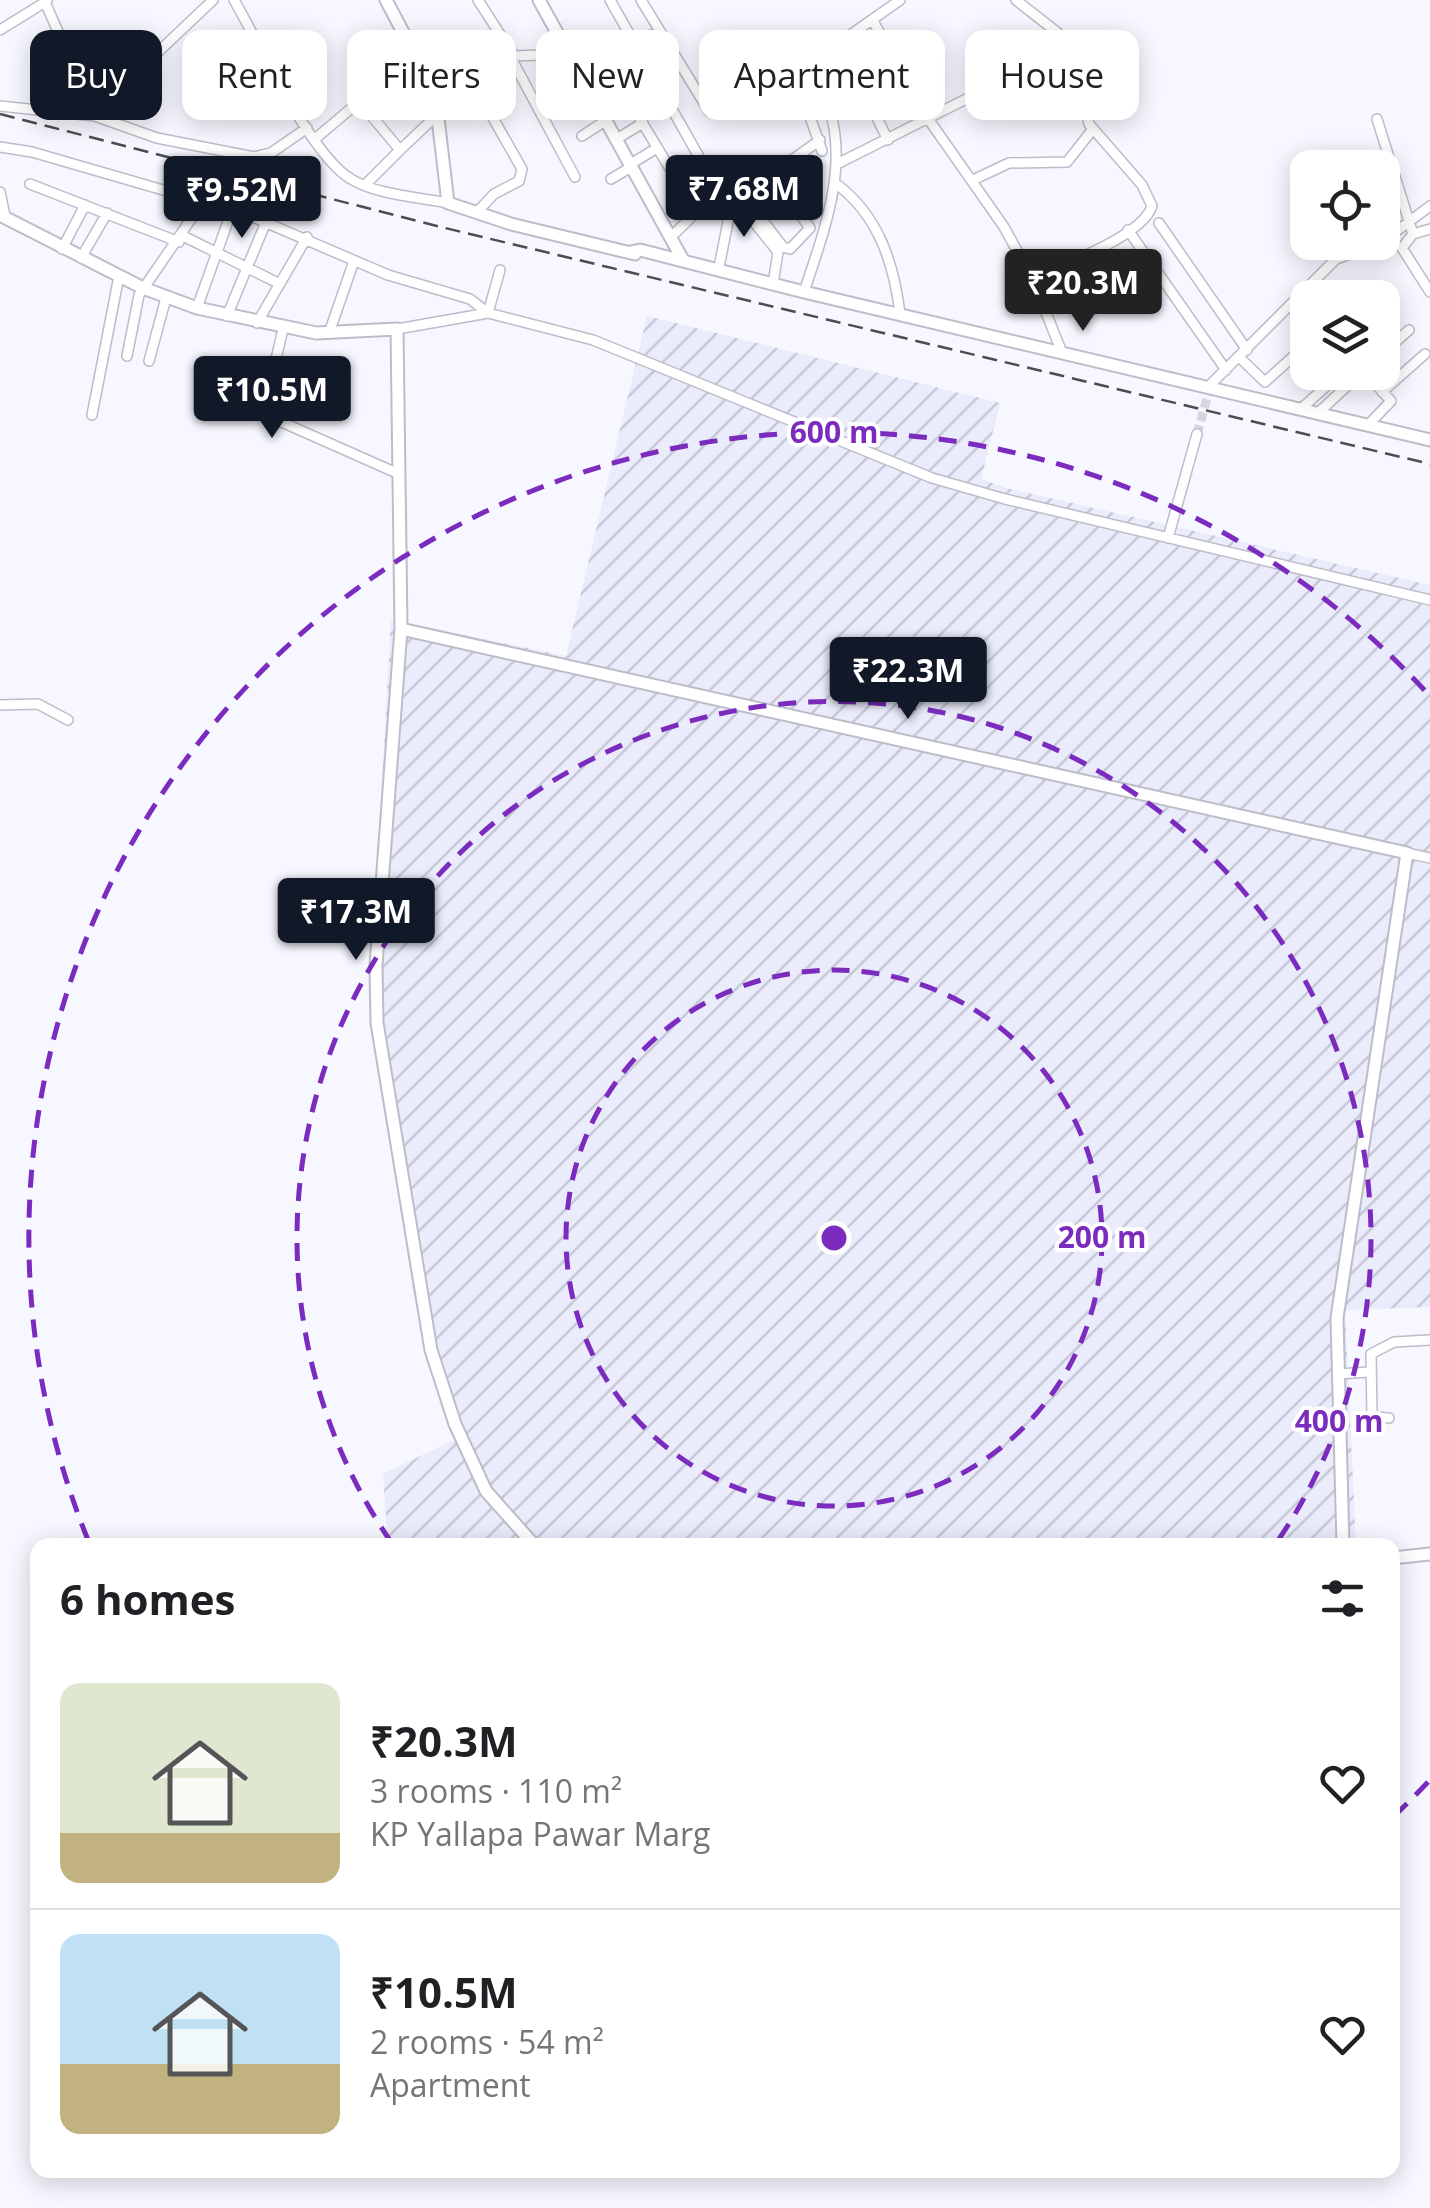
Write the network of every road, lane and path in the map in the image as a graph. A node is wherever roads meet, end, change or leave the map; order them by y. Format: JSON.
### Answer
{"nodes":[{"id":1,"x":213,"y":0,"type":"edge"},
{"id":2,"x":234,"y":0,"type":"edge"},
{"id":3,"x":386,"y":0,"type":"edge"},
{"id":4,"x":478,"y":0,"type":"edge"},
{"id":5,"x":538,"y":0,"type":"edge"},
{"id":6,"x":610,"y":0,"type":"edge"},
{"id":7,"x":641,"y":0,"type":"edge"},
{"id":8,"x":900,"y":0,"type":"edge"},
{"id":9,"x":1016,"y":0,"type":"edge"},
{"id":10,"x":47,"y":1,"type":"edge"},
{"id":11,"x":873,"y":20,"type":"junction"},
{"id":12,"x":0,"y":30,"type":"edge"},
{"id":13,"x":59,"y":30,"type":"edge"},
{"id":14,"x":402,"y":30,"type":"edge"},
{"id":15,"x":495,"y":30,"type":"edge"},
{"id":16,"x":554,"y":30,"type":"edge"},
{"id":17,"x":626,"y":30,"type":"edge"},
{"id":18,"x":658,"y":30,"type":"edge"},
{"id":19,"x":858,"y":30,"type":"edge"},
{"id":20,"x":879,"y":30,"type":"edge"},
{"id":21,"x":162,"y":47,"type":"edge"},
{"id":22,"x":679,"y":63,"type":"edge"},
{"id":23,"x":516,"y":68,"type":"edge"},
{"id":24,"x":699,"y":95,"type":"edge"},
{"id":25,"x":0,"y":106,"type":"edge"},
{"id":26,"x":30,"y":109,"type":"edge"},
{"id":27,"x":347,"y":113,"type":"edge"},
{"id":28,"x":1377,"y":119,"type":"dead end"},
{"id":29,"x":107,"y":120,"type":"edge"},
{"id":30,"x":375,"y":120,"type":"edge"},
{"id":31,"x":432,"y":120,"type":"edge"},
{"id":32,"x":441,"y":120,"type":"edge"},
{"id":33,"x":495,"y":120,"type":"edge"},
{"id":34,"x":602,"y":120,"type":"edge"},
{"id":35,"x":604,"y":120,"type":"edge"},
{"id":36,"x":640,"y":120,"type":"edge"},
{"id":37,"x":678,"y":120,"type":"edge"},
{"id":38,"x":811,"y":120,"type":"edge"},
{"id":39,"x":830,"y":120,"type":"edge"},
{"id":40,"x":878,"y":120,"type":"edge"},
{"id":41,"x":929,"y":120,"type":"joint"},
{"id":42,"x":642,"y":124,"type":"junction"},
{"id":43,"x":308,"y":128,"type":"junction"},
{"id":44,"x":1094,"y":129,"type":"junction"},
{"id":45,"x":582,"y":136,"type":"dead end"},
{"id":46,"x":315,"y":139,"type":"junction"},
{"id":47,"x":615,"y":140,"type":"junction"},
{"id":48,"x":888,"y":140,"type":"junction"},
{"id":49,"x":0,"y":147,"type":"edge"},
{"id":50,"x":658,"y":148,"type":"junction"},
{"id":51,"x":400,"y":150,"type":"junction"},
{"id":52,"x":698,"y":155,"type":"dead end"},
{"id":53,"x":837,"y":164,"type":"junction"},
{"id":54,"x":630,"y":166,"type":"junction"},
{"id":55,"x":668,"y":167,"type":"dead end"},
{"id":56,"x":771,"y":175,"type":"junction"},
{"id":57,"x":574,"y":177,"type":"dead end"},
{"id":58,"x":611,"y":179,"type":"dead end"},
{"id":59,"x":972,"y":180,"type":"junction"},
{"id":60,"x":836,"y":183,"type":"junction"},
{"id":61,"x":30,"y":184,"type":"dead end"},
{"id":62,"x":365,"y":185,"type":"junction"},
{"id":63,"x":0,"y":192,"type":"edge"},
{"id":64,"x":742,"y":194,"type":"junction"},
{"id":65,"x":202,"y":203,"type":"junction"},
{"id":66,"x":448,"y":203,"type":"junction"},
{"id":67,"x":86,"y":205,"type":"junction"},
{"id":68,"x":731,"y":206,"type":"dead end"},
{"id":69,"x":1430,"y":206,"type":"edge"},
{"id":70,"x":232,"y":210,"type":"junction"},
{"id":71,"x":478,"y":211,"type":"junction"},
{"id":72,"x":746,"y":212,"type":"dead end"},
{"id":73,"x":107,"y":214,"type":"junction"},
{"id":74,"x":3,"y":216,"type":"edge"},
{"id":75,"x":266,"y":222,"type":"junction"},
{"id":76,"x":1159,"y":223,"type":"dead end"},
{"id":77,"x":1410,"y":229,"type":"junction"},
{"id":78,"x":1430,"y":229,"type":"edge"},
{"id":79,"x":1128,"y":230,"type":"junction"},
{"id":80,"x":1400,"y":234,"type":"edge"},
{"id":81,"x":307,"y":237,"type":"junction"},
{"id":82,"x":670,"y":238,"type":"junction"},
{"id":83,"x":181,"y":239,"type":"junction"},
{"id":84,"x":62,"y":250,"type":"junction"},
{"id":85,"x":218,"y":253,"type":"junction"},
{"id":86,"x":81,"y":258,"type":"junction"},
{"id":87,"x":1335,"y":260,"type":"edge"},
{"id":88,"x":354,"y":261,"type":"junction"},
{"id":89,"x":683,"y":261,"type":"junction"},
{"id":90,"x":249,"y":265,"type":"junction"},
{"id":91,"x":722,"y":269,"type":"junction"},
{"id":92,"x":500,"y":270,"type":"dead end"},
{"id":93,"x":119,"y":276,"type":"junction"},
{"id":94,"x":1032,"y":278,"type":"junction"},
{"id":95,"x":1315,"y":280,"type":"edge"},
{"id":96,"x":280,"y":284,"type":"junction"},
{"id":97,"x":772,"y":284,"type":"junction"},
{"id":98,"x":143,"y":288,"type":"junction"},
{"id":99,"x":804,"y":292,"type":"junction"},
{"id":100,"x":1430,"y":292,"type":"edge"},
{"id":101,"x":166,"y":298,"type":"junction"},
{"id":102,"x":1290,"y":305,"type":"edge"},
{"id":103,"x":197,"y":308,"type":"junction"},
{"id":104,"x":488,"y":313,"type":"junction"},
{"id":105,"x":900,"y":314,"type":"junction"},
{"id":106,"x":226,"y":316,"type":"junction"},
{"id":107,"x":256,"y":323,"type":"junction"},
{"id":108,"x":283,"y":329,"type":"junction"},
{"id":109,"x":397,"y":330,"type":"junction"},
{"id":110,"x":1409,"y":330,"type":"dead end"},
{"id":111,"x":329,"y":333,"type":"junction"},
{"id":112,"x":1400,"y":338,"type":"edge"},
{"id":113,"x":1061,"y":350,"type":"junction"},
{"id":114,"x":1243,"y":354,"type":"junction"},
{"id":115,"x":1425,"y":354,"type":"dead end"},
{"id":116,"x":127,"y":356,"type":"dead end"},
{"id":117,"x":149,"y":360,"type":"dead end"},
{"id":118,"x":1290,"y":360,"type":"edge"},
{"id":119,"x":1226,"y":370,"type":"junction"},
{"id":120,"x":1211,"y":384,"type":"junction"},
{"id":121,"x":1322,"y":390,"type":"edge"},
{"id":122,"x":1344,"y":390,"type":"edge"},
{"id":123,"x":1382,"y":392,"type":"joint"},
{"id":124,"x":1302,"y":408,"type":"junction"},
{"id":125,"x":1319,"y":412,"type":"junction"},
{"id":126,"x":92,"y":416,"type":"dead end"},
{"id":127,"x":1369,"y":424,"type":"junction"},
{"id":128,"x":1197,"y":434,"type":"tunnel mouth"},
{"id":129,"x":1428,"y":437,"type":"edge"},
{"id":130,"x":399,"y":474,"type":"junction"},
{"id":131,"x":1168,"y":538,"type":"junction"},
{"id":132,"x":1430,"y":600,"type":"edge"},
{"id":133,"x":400,"y":630,"type":"junction"},
{"id":134,"x":0,"y":706,"type":"edge"},
{"id":135,"x":68,"y":720,"type":"dead end"},
{"id":136,"x":1407,"y":852,"type":"junction"},
{"id":137,"x":1430,"y":858,"type":"edge"},
{"id":138,"x":1430,"y":1340,"type":"edge"},
{"id":139,"x":1369,"y":1372,"type":"junction"},
{"id":140,"x":1338,"y":1374,"type":"junction"},
{"id":141,"x":1389,"y":1418,"type":"dead end"},
{"id":142,"x":528,"y":1538,"type":"edge"},
{"id":143,"x":1342,"y":1538,"type":"edge"},
{"id":144,"x":1430,"y":1554,"type":"edge"},
{"id":145,"x":1400,"y":1557,"type":"edge"}],
"edges":[{"from":1,"to":21,"type":"street"},
{"from":2,"to":43,"type":"street"},
{"from":3,"to":14,"type":"street"},
{"from":4,"to":15,"type":"street"},
{"from":5,"to":16,"type":"street"},
{"from":6,"to":17,"type":"street"},
{"from":7,"to":18,"type":"street"},
{"from":8,"to":11,"type":"street"},
{"from":9,"to":44,"type":"street"},
{"from":10,"to":12,"type":"street"},
{"from":10,"to":13,"type":"street"},
{"from":11,"to":19,"type":"street"},
{"from":11,"to":20,"type":"street"},
{"from":22,"to":24,"type":"street"},
{"from":23,"to":57,"type":"street"},
{"from":25,"to":26,"type":"street"},
{"from":27,"to":46,"type":"street"},
{"from":28,"to":77,"type":"street"},
{"from":29,"to":43,"type":"street"},
{"from":30,"to":51,"type":"street"},
{"from":31,"to":51,"type":"street"},
{"from":32,"to":66,"type":"street"},
{"from":33,"to":71,"type":"street"},
{"from":34,"to":45,"type":"street"},
{"from":35,"to":47,"type":"street"},
{"from":36,"to":42,"type":"street"},
{"from":37,"to":52,"type":"street"},
{"from":38,"to":56,"type":"street"},
{"from":39,"to":53,"type":"street"},
{"from":40,"to":48,"type":"street"},
{"from":41,"to":48,"type":"street"},
{"from":41,"to":59,"type":"street"},
{"from":42,"to":47,"type":"street"},
{"from":42,"to":50,"type":"street"},
{"from":43,"to":46,"type":"street"},
{"from":44,"to":59,"type":"street"},
{"from":44,"to":79,"type":"street"},
{"from":46,"to":62,"type":"street"},
{"from":47,"to":54,"type":"street"},
{"from":48,"to":53,"type":"street"},
{"from":49,"to":65,"type":"street"},
{"from":50,"to":54,"type":"street"},
{"from":50,"to":55,"type":"street"},
{"from":51,"to":62,"type":"street"},
{"from":53,"to":60,"type":"street"},
{"from":54,"to":58,"type":"street"},
{"from":54,"to":82,"type":"street"},
{"from":56,"to":64,"type":"street"},
{"from":56,"to":64,"type":"street"},
{"from":59,"to":94,"type":"street"},
{"from":60,"to":99,"type":"street"},
{"from":60,"to":105,"type":"street"},
{"from":61,"to":67,"type":"street"},
{"from":62,"to":66,"type":"street"},
{"from":63,"to":74,"type":"street"},
{"from":64,"to":82,"type":"street"},
{"from":65,"to":70,"type":"street"},
{"from":65,"to":83,"type":"street"},
{"from":66,"to":71,"type":"street"},
{"from":67,"to":73,"type":"street"},
{"from":67,"to":84,"type":"street"},
{"from":68,"to":91,"type":"street"},
{"from":69,"to":77,"type":"street"},
{"from":70,"to":75,"type":"street"},
{"from":70,"to":85,"type":"street"},
{"from":71,"to":89,"type":"street"},
{"from":72,"to":97,"type":"street"},
{"from":73,"to":83,"type":"street"},
{"from":73,"to":86,"type":"street"},
{"from":74,"to":84,"type":"street"},
{"from":75,"to":81,"type":"street"},
{"from":75,"to":90,"type":"street"},
{"from":76,"to":114,"type":"street"},
{"from":77,"to":78,"type":"street"},
{"from":77,"to":80,"type":"street"},
{"from":77,"to":100,"type":"street"},
{"from":79,"to":94,"type":"street"},
{"from":79,"to":119,"type":"street"},
{"from":81,"to":88,"type":"street"},
{"from":81,"to":96,"type":"street"},
{"from":82,"to":89,"type":"street"},
{"from":83,"to":85,"type":"street"},
{"from":83,"to":98,"type":"street"},
{"from":84,"to":86,"type":"street"},
{"from":85,"to":90,"type":"street"},
{"from":85,"to":103,"type":"street"},
{"from":86,"to":93,"type":"street"},
{"from":87,"to":95,"type":"street"},
{"from":88,"to":104,"type":"street"},
{"from":88,"to":111,"type":"street"},
{"from":89,"to":91,"type":"street"},
{"from":90,"to":96,"type":"street"},
{"from":90,"to":106,"type":"street"},
{"from":91,"to":97,"type":"street"},
{"from":92,"to":104,"type":"street"},
{"from":93,"to":98,"type":"street"},
{"from":93,"to":126,"type":"street"},
{"from":94,"to":113,"type":"street"},
{"from":96,"to":107,"type":"street"},
{"from":97,"to":99,"type":"street"},
{"from":98,"to":101,"type":"street"},
{"from":98,"to":116,"type":"street"},
{"from":99,"to":105,"type":"street"},
{"from":101,"to":103,"type":"street"},
{"from":101,"to":117,"type":"street"},
{"from":102,"to":114,"type":"street"},
{"from":103,"to":106,"type":"street"},
{"from":104,"to":109,"type":"street"},
{"from":104,"to":131,"type":"street"},
{"from":105,"to":113,"type":"street"},
{"from":106,"to":107,"type":"street"},
{"from":107,"to":108,"type":"street"},
{"from":108,"to":111,"type":"street"},
{"from":108,"to":130,"type":"street"},
{"from":109,"to":111,"type":"street"},
{"from":109,"to":130,"type":"street"},
{"from":110,"to":112,"type":"street"},
{"from":113,"to":120,"type":"street"},
{"from":114,"to":118,"type":"street"},
{"from":114,"to":119,"type":"street"},
{"from":115,"to":123,"type":"street"},
{"from":119,"to":120,"type":"street"},
{"from":120,"to":124,"type":"street"},
{"from":121,"to":124,"type":"street"},
{"from":122,"to":125,"type":"street"},
{"from":123,"to":127,"type":"street"},
{"from":124,"to":125,"type":"street"},
{"from":125,"to":127,"type":"street"},
{"from":127,"to":129,"type":"street"},
{"from":128,"to":131,"type":"street"},
{"from":130,"to":133,"type":"street"},
{"from":131,"to":132,"type":"street"},
{"from":133,"to":136,"type":"street"},
{"from":133,"to":142,"type":"street"},
{"from":134,"to":135,"type":"street"},
{"from":136,"to":137,"type":"street"},
{"from":136,"to":140,"type":"street"},
{"from":138,"to":139,"type":"street"},
{"from":139,"to":140,"type":"street"},
{"from":139,"to":141,"type":"street"},
{"from":140,"to":143,"type":"street"},
{"from":144,"to":145,"type":"street"}]}
